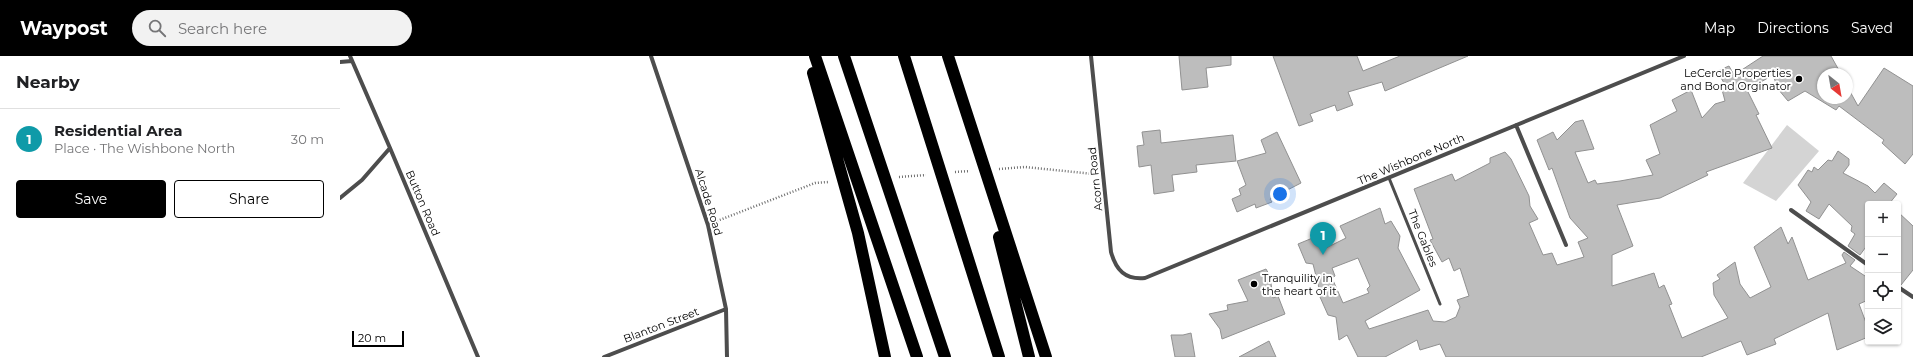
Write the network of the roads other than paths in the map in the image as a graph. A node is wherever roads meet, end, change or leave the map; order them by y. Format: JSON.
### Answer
{"nodes":[{"id":1,"x":350,"y":56,"type":"edge"},
{"id":2,"x":651,"y":56,"type":"edge"},
{"id":3,"x":808,"y":56,"type":"edge"},
{"id":4,"x":815,"y":56,"type":"edge"},
{"id":5,"x":844,"y":56,"type":"edge"},
{"id":6,"x":904,"y":56,"type":"edge"},
{"id":7,"x":948,"y":56,"type":"edge"},
{"id":8,"x":1091,"y":56,"type":"edge"},
{"id":9,"x":1684,"y":56,"type":"edge"},
{"id":10,"x":352,"y":61,"type":"junction"},
{"id":11,"x":340,"y":62,"type":"edge"},
{"id":12,"x":1516,"y":125,"type":"junction"},
{"id":13,"x":976,"y":140,"type":"junction"},
{"id":14,"x":390,"y":148,"type":"junction"},
{"id":15,"x":1389,"y":178,"type":"junction"},
{"id":16,"x":340,"y":198,"type":"edge"},
{"id":17,"x":1790,"y":210,"type":"dead end"},
{"id":18,"x":877,"y":238,"type":"junction"},
{"id":19,"x":1566,"y":245,"type":"dead end"},
{"id":20,"x":1865,"y":263,"type":"edge"},
{"id":21,"x":1145,"y":278,"type":"joint"},
{"id":22,"x":1901,"y":288,"type":"edge"},
{"id":23,"x":1913,"y":297,"type":"edge"},
{"id":24,"x":1440,"y":304,"type":"dead end"},
{"id":25,"x":726,"y":309,"type":"junction"},
{"id":26,"x":478,"y":357,"type":"edge"},
{"id":27,"x":604,"y":357,"type":"edge"},
{"id":28,"x":727,"y":357,"type":"edge"},
{"id":29,"x":885,"y":357,"type":"edge"},
{"id":30,"x":908,"y":357,"type":"edge"},
{"id":31,"x":916,"y":357,"type":"edge"},
{"id":32,"x":945,"y":357,"type":"edge"},
{"id":33,"x":999,"y":357,"type":"edge"},
{"id":34,"x":1029,"y":357,"type":"edge"},
{"id":35,"x":1046,"y":357,"type":"edge"}],
"edges":[{"from":1,"to":10,"type":"street","name":"Button Road"},
{"from":2,"to":25,"type":"street","name":"Alcade Road"},
{"from":3,"to":29,"type":"highway"},
{"from":4,"to":18,"type":"highway"},
{"from":5,"to":32,"type":"highway"},
{"from":6,"to":33,"type":"highway"},
{"from":7,"to":13,"type":"highway"},
{"from":8,"to":21,"type":"street","name":"Acorn Road"},
{"from":9,"to":12,"type":"street","name":"The Wishbone North"},
{"from":10,"to":11,"type":"street"},
{"from":10,"to":14,"type":"street","name":"Button Road"},
{"from":12,"to":15,"type":"street","name":"The Wishbone North"},
{"from":12,"to":19,"type":"street"},
{"from":13,"to":34,"type":"highway"},
{"from":13,"to":35,"type":"highway"},
{"from":14,"to":16,"type":"street"},
{"from":14,"to":26,"type":"street","name":"Button Road"},
{"from":15,"to":21,"type":"street","name":"The Wishbone North"},
{"from":15,"to":24,"type":"lane","name":"The Gables"},
{"from":17,"to":20,"type":"street"},
{"from":18,"to":30,"type":"highway"},
{"from":18,"to":31,"type":"highway"},
{"from":22,"to":23,"type":"street"},
{"from":25,"to":27,"type":"street","name":"Blanton Street"},
{"from":25,"to":28,"type":"street","name":"Alcade Road"}]}
